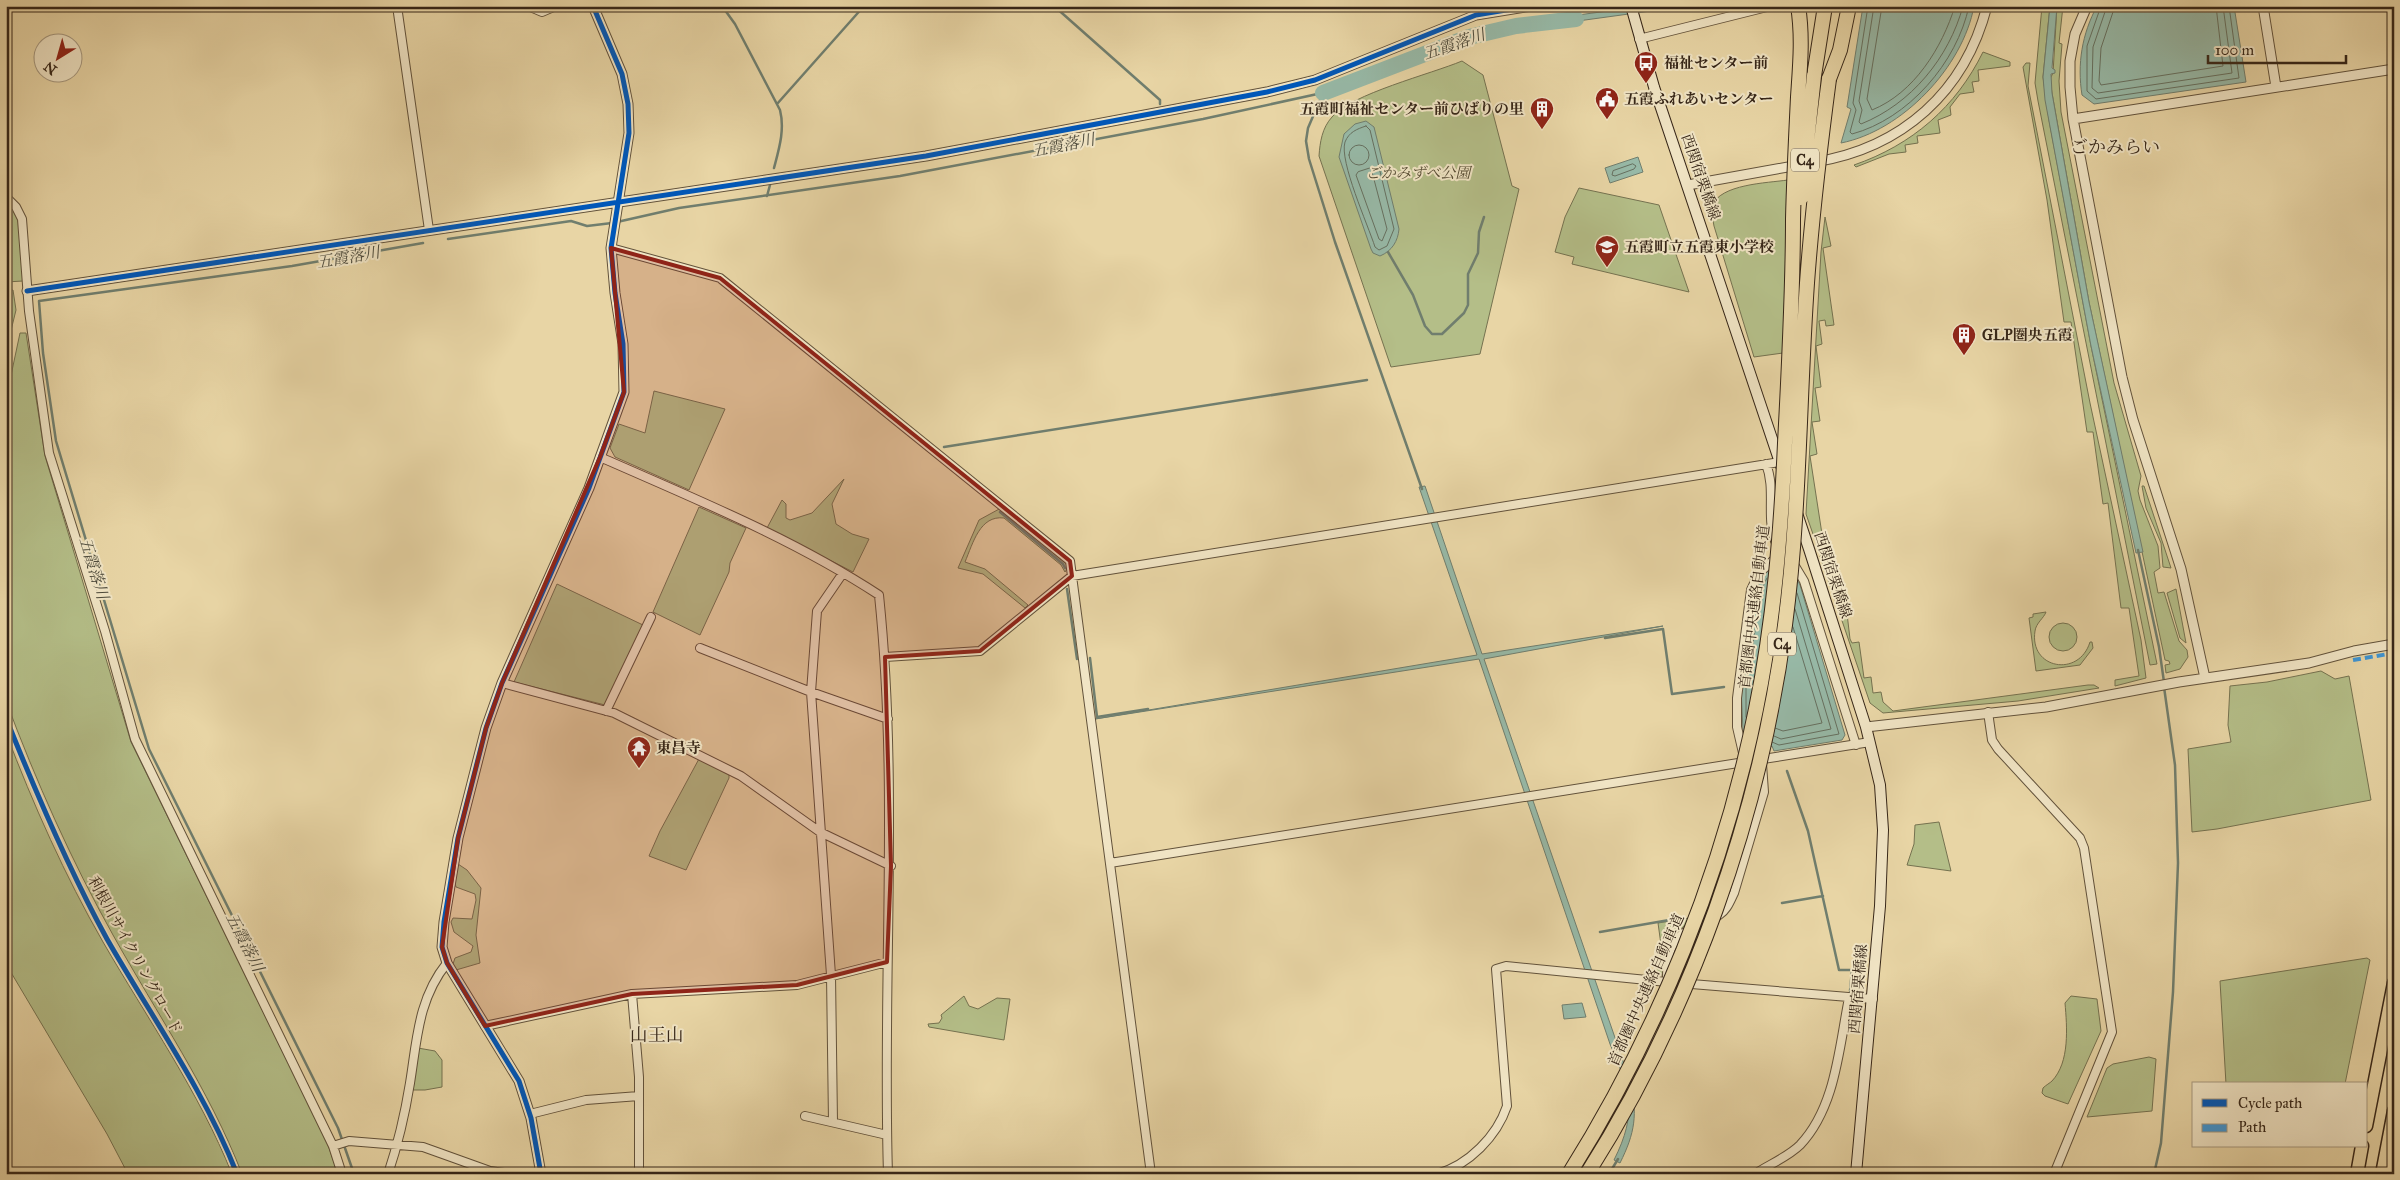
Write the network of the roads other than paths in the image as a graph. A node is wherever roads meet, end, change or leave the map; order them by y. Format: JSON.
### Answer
{"nodes":[{"id":1,"x":8,"y":6,"type":"edge"},
{"id":2,"x":397,"y":6,"type":"edge"},
{"id":3,"x":528,"y":6,"type":"edge"},
{"id":4,"x":556,"y":6,"type":"edge"},
{"id":5,"x":593,"y":6,"type":"edge"},
{"id":6,"x":1531,"y":6,"type":"edge"},
{"id":7,"x":1631,"y":6,"type":"edge"},
{"id":8,"x":1771,"y":6,"type":"edge"},
{"id":9,"x":1798,"y":6,"type":"edge"},
{"id":10,"x":1825,"y":6,"type":"edge"},
{"id":11,"x":1842,"y":6,"type":"edge"},
{"id":12,"x":1850,"y":6,"type":"edge"},
{"id":13,"x":1987,"y":6,"type":"edge"},
{"id":14,"x":2087,"y":6,"type":"edge"},
{"id":15,"x":2263,"y":6,"type":"edge"},
{"id":16,"x":6,"y":13,"type":"edge"},
{"id":17,"x":1639,"y":39,"type":"junction"},
{"id":18,"x":2394,"y":69,"type":"edge"},
{"id":19,"x":1829,"y":79,"type":"junction"},
{"id":20,"x":2276,"y":87,"type":"junction"},
{"id":21,"x":2073,"y":119,"type":"junction"},
{"id":22,"x":1688,"y":185,"type":"junction"},
{"id":23,"x":6,"y":197,"type":"edge"},
{"id":24,"x":616,"y":206,"type":"junction"},
{"id":25,"x":429,"y":230,"type":"junction"},
{"id":26,"x":612,"y":248,"type":"junction"},
{"id":27,"x":28,"y":291,"type":"junction"},
{"id":28,"x":1793,"y":306,"type":"junction"},
{"id":29,"x":600,"y":457,"type":"junction"},
{"id":30,"x":1780,"y":462,"type":"junction"},
{"id":31,"x":1766,"y":464,"type":"junction"},
{"id":32,"x":1783,"y":553,"type":"junction"},
{"id":33,"x":843,"y":573,"type":"junction"},
{"id":34,"x":1072,"y":576,"type":"junction"},
{"id":35,"x":651,"y":618,"type":"dead end"},
{"id":36,"x":2394,"y":644,"type":"edge"},
{"id":37,"x":700,"y":648,"type":"dead end"},
{"id":38,"x":886,"y":657,"type":"junction"},
{"id":39,"x":2205,"y":678,"type":"junction"},
{"id":40,"x":502,"y":683,"type":"junction"},
{"id":41,"x":811,"y":692,"type":"junction"},
{"id":42,"x":606,"y":711,"type":"junction"},
{"id":43,"x":1988,"y":712,"type":"junction"},
{"id":44,"x":888,"y":719,"type":"junction"},
{"id":45,"x":1866,"y":727,"type":"junction"},
{"id":46,"x":1870,"y":742,"type":"junction"},
{"id":47,"x":1856,"y":745,"type":"junction"},
{"id":48,"x":1762,"y":760,"type":"junction"},
{"id":49,"x":1746,"y":763,"type":"junction"},
{"id":50,"x":820,"y":832,"type":"junction"},
{"id":51,"x":1110,"y":863,"type":"junction"},
{"id":52,"x":891,"y":866,"type":"junction"},
{"id":53,"x":887,"y":962,"type":"junction"},
{"id":54,"x":447,"y":963,"type":"junction"},
{"id":55,"x":831,"y":975,"type":"junction"},
{"id":56,"x":1667,"y":982,"type":"junction"},
{"id":57,"x":2394,"y":983,"type":"edge"},
{"id":58,"x":632,"y":994,"type":"junction"},
{"id":59,"x":1849,"y":998,"type":"junction"},
{"id":60,"x":1873,"y":999,"type":"junction"},
{"id":61,"x":484,"y":1026,"type":"junction"},
{"id":62,"x":639,"y":1096,"type":"junction"},
{"id":63,"x":2394,"y":1112,"type":"edge"},
{"id":64,"x":530,"y":1114,"type":"junction"},
{"id":65,"x":806,"y":1116,"type":"dead end"},
{"id":66,"x":2368,"y":1116,"type":"edge"},
{"id":67,"x":833,"y":1122,"type":"junction"},
{"id":68,"x":887,"y":1135,"type":"junction"},
{"id":69,"x":335,"y":1145,"type":"junction"},
{"id":70,"x":397,"y":1145,"type":"junction"},
{"id":71,"x":2362,"y":1148,"type":"edge"},
{"id":72,"x":342,"y":1174,"type":"edge"},
{"id":73,"x":388,"y":1174,"type":"edge"},
{"id":74,"x":512,"y":1174,"type":"edge"},
{"id":75,"x":541,"y":1174,"type":"edge"},
{"id":76,"x":639,"y":1174,"type":"edge"},
{"id":77,"x":888,"y":1174,"type":"edge"},
{"id":78,"x":1151,"y":1174,"type":"edge"},
{"id":79,"x":1437,"y":1174,"type":"edge"},
{"id":80,"x":1569,"y":1174,"type":"edge"},
{"id":81,"x":1587,"y":1174,"type":"edge"},
{"id":82,"x":1754,"y":1174,"type":"edge"},
{"id":83,"x":1856,"y":1174,"type":"edge"},
{"id":84,"x":2054,"y":1174,"type":"edge"},
{"id":85,"x":2357,"y":1174,"type":"edge"},
{"id":86,"x":2382,"y":1174,"type":"edge"}],
"edges":[{"from":1,"to":16,"type":"street"},
{"from":2,"to":25,"type":"street"},
{"from":3,"to":4,"type":"street"},
{"from":5,"to":24,"type":"street"},
{"from":6,"to":24,"type":"street"},
{"from":7,"to":17,"type":"main road","name":"西関宿栗橋線"},
{"from":8,"to":17,"type":"street"},
{"from":9,"to":28,"type":"highway","bridge":true},
{"from":10,"to":28,"type":"highway","name":"首都圏中央連絡自動車道","number":"C4","bridge":true},
{"from":11,"to":19,"type":"highway","name":"首都圏中央連絡自動車道","number":"C4"},
{"from":12,"to":19,"type":"highway"},
{"from":13,"to":22,"type":"street"},
{"from":14,"to":21,"type":"street"},
{"from":15,"to":20,"type":"street"},
{"from":17,"to":22,"type":"main road","name":"西関宿栗橋線"},
{"from":18,"to":20,"type":"street"},
{"from":19,"to":81,"type":"highway","name":"首都圏中央連絡自動車道","number":"C4","bridge":true},
{"from":20,"to":21,"type":"street"},
{"from":21,"to":39,"type":"street"},
{"from":22,"to":30,"type":"main road","name":"西関宿栗橋線"},
{"from":23,"to":27,"type":"street"},
{"from":24,"to":25,"type":"street"},
{"from":24,"to":26,"type":"street"},
{"from":25,"to":27,"type":"street"},
{"from":26,"to":29,"type":"street"},
{"from":26,"to":34,"type":"street"},
{"from":27,"to":69,"type":"street"},
{"from":28,"to":80,"type":"highway","name":"首都圏中央連絡自動車道","number":"C4","bridge":true},
{"from":29,"to":33,"type":"street"},
{"from":29,"to":40,"type":"street"},
{"from":30,"to":31,"type":"street"},
{"from":30,"to":45,"type":"main road","name":"西関宿栗橋線"},
{"from":31,"to":32,"type":"street"},
{"from":31,"to":34,"type":"street"},
{"from":32,"to":47,"type":"street"},
{"from":32,"to":49,"type":"street"},
{"from":33,"to":38,"type":"street"},
{"from":33,"to":41,"type":"street"},
{"from":34,"to":38,"type":"street"},
{"from":34,"to":51,"type":"street"},
{"from":35,"to":42,"type":"street"},
{"from":36,"to":39,"type":"street"},
{"from":37,"to":41,"type":"street"},
{"from":38,"to":44,"type":"street"},
{"from":39,"to":43,"type":"street"},
{"from":40,"to":42,"type":"street"},
{"from":40,"to":54,"type":"street"},
{"from":41,"to":44,"type":"street"},
{"from":41,"to":50,"type":"street"},
{"from":42,"to":50,"type":"street"},
{"from":43,"to":45,"type":"street"},
{"from":43,"to":84,"type":"street"},
{"from":44,"to":52,"type":"street"},
{"from":45,"to":46,"type":"main road","name":"西関宿栗橋線"},
{"from":46,"to":47,"type":"street"},
{"from":46,"to":60,"type":"main road","name":"西関宿栗橋線"},
{"from":47,"to":48,"type":"street"},
{"from":48,"to":49,"type":"street"},
{"from":48,"to":56,"type":"street"},
{"from":49,"to":51,"type":"street"},
{"from":50,"to":52,"type":"street"},
{"from":50,"to":55,"type":"street"},
{"from":51,"to":78,"type":"street"},
{"from":52,"to":53,"type":"street"},
{"from":53,"to":55,"type":"street"},
{"from":53,"to":68,"type":"street"},
{"from":54,"to":61,"type":"street"},
{"from":54,"to":70,"type":"street"},
{"from":55,"to":58,"type":"street"},
{"from":55,"to":67,"type":"street"},
{"from":56,"to":59,"type":"street"},
{"from":56,"to":79,"type":"street"},
{"from":57,"to":66,"type":"highway"},
{"from":58,"to":61,"type":"street"},
{"from":58,"to":62,"type":"street"},
{"from":59,"to":60,"type":"street"},
{"from":59,"to":82,"type":"street"},
{"from":60,"to":83,"type":"main road","name":"西関宿栗橋線"},
{"from":61,"to":64,"type":"street"},
{"from":62,"to":64,"type":"street"},
{"from":62,"to":76,"type":"street"},
{"from":63,"to":86,"type":"highway"},
{"from":64,"to":75,"type":"street"},
{"from":65,"to":67,"type":"street"},
{"from":67,"to":68,"type":"street"},
{"from":68,"to":77,"type":"street"},
{"from":69,"to":70,"type":"street"},
{"from":69,"to":72,"type":"street"},
{"from":70,"to":73,"type":"street"},
{"from":70,"to":74,"type":"street"},
{"from":71,"to":85,"type":"highway"}]}
